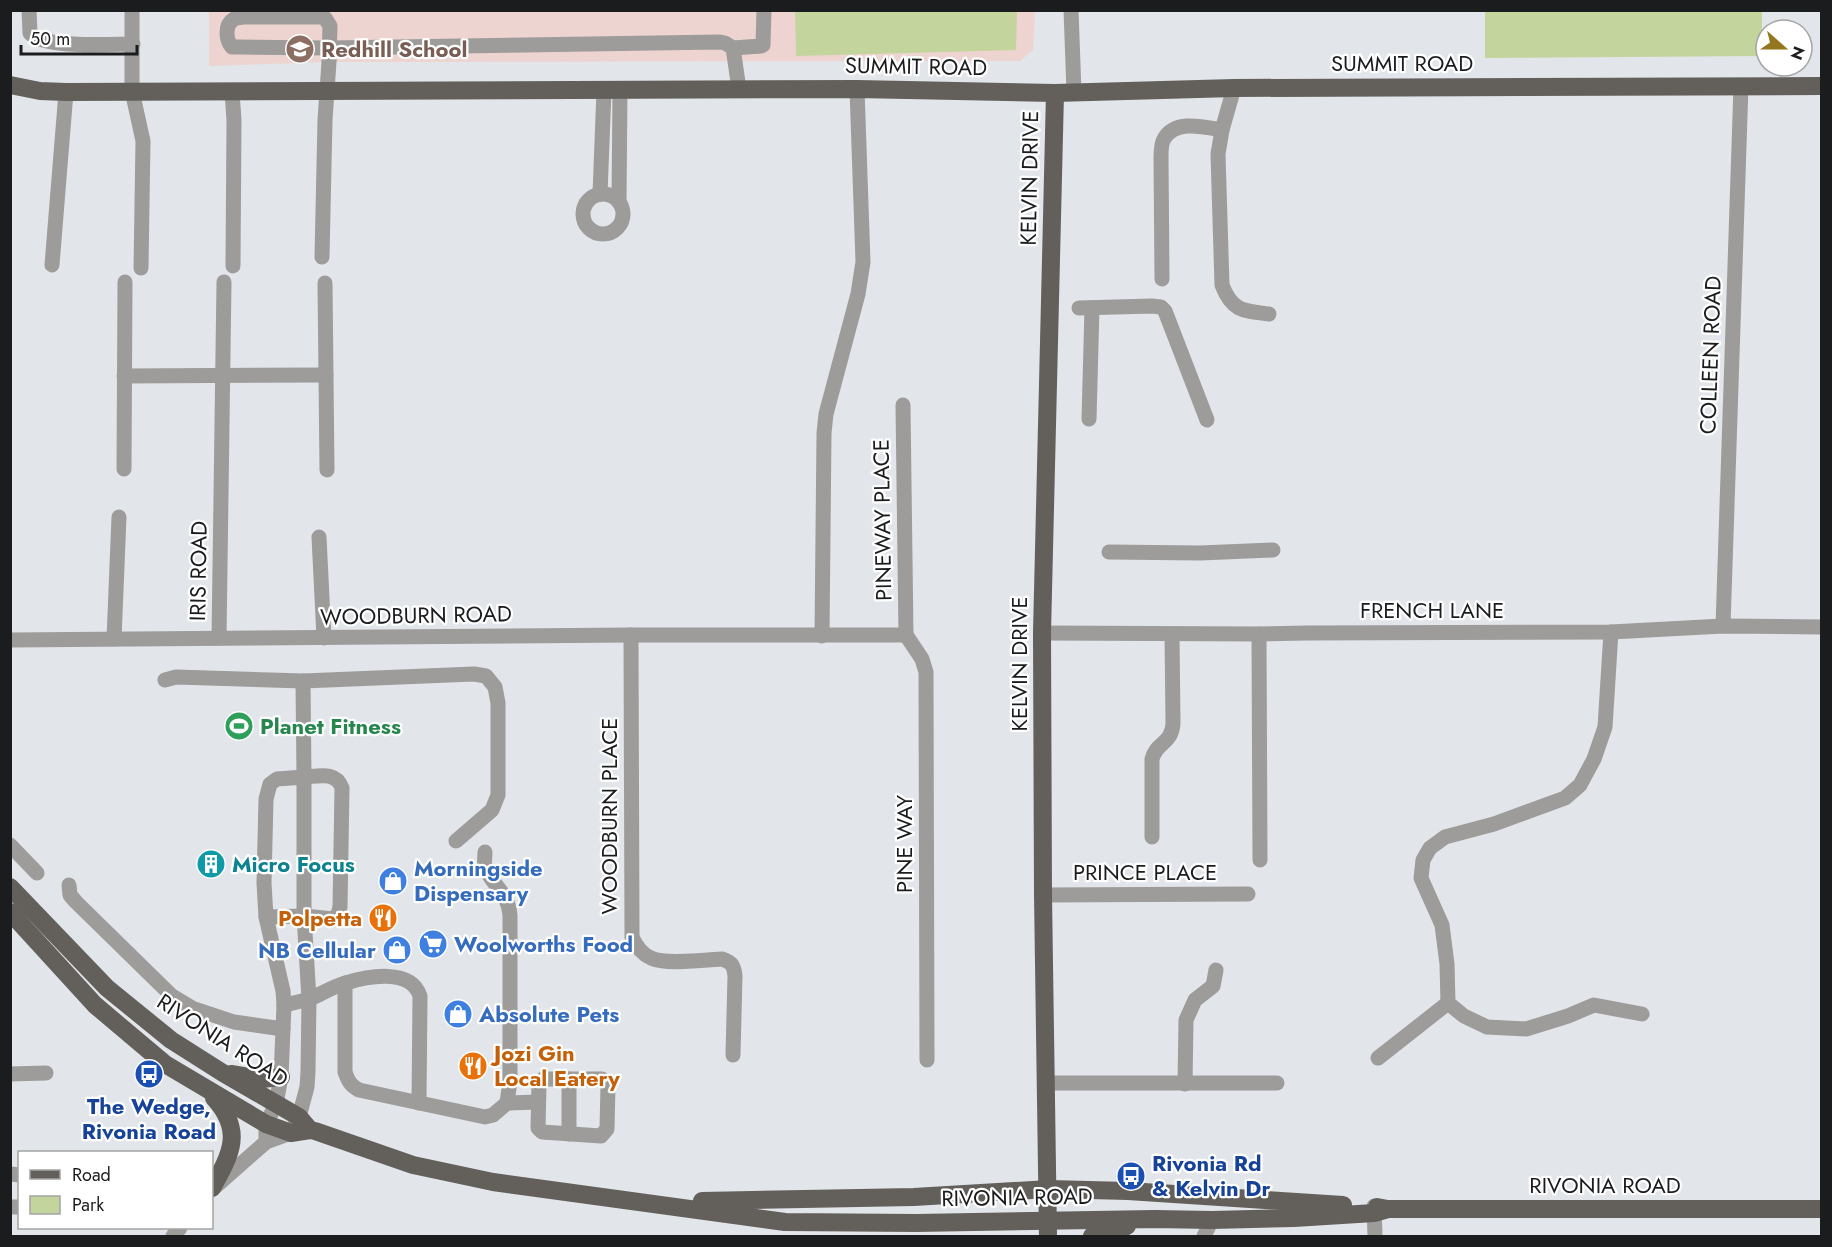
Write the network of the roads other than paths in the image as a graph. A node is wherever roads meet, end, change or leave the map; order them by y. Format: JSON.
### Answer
{"nodes":[{"id":1,"x":29,"y":10,"type":"edge"},
{"id":2,"x":132,"y":10,"type":"edge"},
{"id":3,"x":764,"y":10,"type":"edge"},
{"id":4,"x":1071,"y":10,"type":"edge"},
{"id":5,"x":133,"y":44,"type":"junction"},
{"id":6,"x":329,"y":48,"type":"junction"},
{"id":7,"x":733,"y":48,"type":"junction"},
{"id":8,"x":10,"y":85,"type":"edge"},
{"id":9,"x":1741,"y":86,"type":"junction"},
{"id":10,"x":1821,"y":86,"type":"edge"},
{"id":11,"x":1234,"y":88,"type":"junction"},
{"id":12,"x":739,"y":89,"type":"junction"},
{"id":13,"x":857,"y":89,"type":"junction"},
{"id":14,"x":612,"y":90,"type":"junction"},
{"id":15,"x":132,"y":91,"type":"junction"},
{"id":16,"x":327,"y":91,"type":"junction"},
{"id":17,"x":66,"y":92,"type":"junction"},
{"id":18,"x":232,"y":92,"type":"junction"},
{"id":19,"x":1074,"y":92,"type":"junction"},
{"id":20,"x":1055,"y":93,"type":"junction"},
{"id":21,"x":1222,"y":130,"type":"junction"},
{"id":22,"x":600,"y":194,"type":"junction"},
{"id":23,"x":619,"y":201,"type":"junction"},
{"id":24,"x":322,"y":257,"type":"dead end"},
{"id":25,"x":52,"y":265,"type":"dead end"},
{"id":26,"x":232,"y":266,"type":"dead end"},
{"id":27,"x":141,"y":268,"type":"dead end"},
{"id":28,"x":1161,"y":279,"type":"dead end"},
{"id":29,"x":125,"y":282,"type":"dead end"},
{"id":30,"x":224,"y":282,"type":"dead end"},
{"id":31,"x":325,"y":283,"type":"dead end"},
{"id":32,"x":1269,"y":314,"type":"dead end"},
{"id":33,"x":223,"y":375,"type":"junction"},
{"id":34,"x":326,"y":375,"type":"junction"},
{"id":35,"x":124,"y":376,"type":"junction"},
{"id":36,"x":903,"y":405,"type":"dead end"},
{"id":37,"x":1089,"y":419,"type":"dead end"},
{"id":38,"x":1207,"y":420,"type":"dead end"},
{"id":39,"x":124,"y":469,"type":"dead end"},
{"id":40,"x":327,"y":470,"type":"dead end"},
{"id":41,"x":119,"y":517,"type":"dead end"},
{"id":42,"x":319,"y":537,"type":"dead end"},
{"id":43,"x":1273,"y":550,"type":"dead end"},
{"id":44,"x":1109,"y":552,"type":"dead end"},
{"id":45,"x":1723,"y":626,"type":"junction"},
{"id":46,"x":1821,"y":627,"type":"edge"},
{"id":47,"x":1611,"y":632,"type":"junction"},
{"id":48,"x":1042,"y":633,"type":"junction"},
{"id":49,"x":1172,"y":633,"type":"junction"},
{"id":50,"x":1259,"y":634,"type":"junction"},
{"id":51,"x":631,"y":635,"type":"junction"},
{"id":52,"x":906,"y":635,"type":"junction"},
{"id":53,"x":822,"y":636,"type":"junction"},
{"id":54,"x":219,"y":638,"type":"junction"},
{"id":55,"x":324,"y":638,"type":"junction"},
{"id":56,"x":114,"y":639,"type":"junction"},
{"id":57,"x":10,"y":640,"type":"edge"},
{"id":58,"x":165,"y":680,"type":"dead end"},
{"id":59,"x":303,"y":681,"type":"junction"},
{"id":60,"x":304,"y":777,"type":"junction"},
{"id":61,"x":1152,"y":837,"type":"dead end"},
{"id":62,"x":456,"y":841,"type":"dead end"},
{"id":63,"x":10,"y":845,"type":"edge"},
{"id":64,"x":485,"y":852,"type":"dead end"},
{"id":65,"x":1260,"y":860,"type":"dead end"},
{"id":66,"x":37,"y":873,"type":"dead end"},
{"id":67,"x":69,"y":885,"type":"dead end"},
{"id":68,"x":10,"y":887,"type":"edge"},
{"id":69,"x":1248,"y":894,"type":"dead end"},
{"id":70,"x":1043,"y":895,"type":"junction"},
{"id":71,"x":10,"y":912,"type":"edge"},
{"id":72,"x":304,"y":916,"type":"junction"},
{"id":73,"x":266,"y":917,"type":"junction"},
{"id":74,"x":1216,"y":970,"type":"dead end"},
{"id":75,"x":345,"y":983,"type":"junction"},
{"id":76,"x":309,"y":999,"type":"junction"},
{"id":77,"x":1448,"y":1003,"type":"junction"},
{"id":78,"x":285,"y":1005,"type":"junction"},
{"id":79,"x":1642,"y":1014,"type":"dead end"},
{"id":80,"x":283,"y":1029,"type":"junction"},
{"id":81,"x":733,"y":1055,"type":"dead end"},
{"id":82,"x":1378,"y":1058,"type":"dead end"},
{"id":83,"x":927,"y":1060,"type":"dead end"},
{"id":84,"x":46,"y":1073,"type":"dead end"},
{"id":85,"x":223,"y":1073,"type":"junction"},
{"id":86,"x":10,"y":1074,"type":"edge"},
{"id":87,"x":281,"y":1077,"type":"junction"},
{"id":88,"x":569,"y":1079,"type":"junction"},
{"id":89,"x":1046,"y":1083,"type":"junction"},
{"id":90,"x":1277,"y":1083,"type":"dead end"},
{"id":91,"x":1185,"y":1084,"type":"junction"},
{"id":92,"x":205,"y":1087,"type":"junction"},
{"id":93,"x":538,"y":1101,"type":"junction"},
{"id":94,"x":419,"y":1103,"type":"junction"},
{"id":95,"x":507,"y":1103,"type":"junction"},
{"id":96,"x":276,"y":1104,"type":"junction"},
{"id":97,"x":300,"y":1127,"type":"junction"},
{"id":98,"x":266,"y":1133,"type":"junction"},
{"id":99,"x":569,"y":1134,"type":"junction"},
{"id":100,"x":213,"y":1187,"type":"edge"},
{"id":101,"x":213,"y":1188,"type":"edge"},
{"id":102,"x":1048,"y":1189,"type":"junction"},
{"id":103,"x":648,"y":1202,"type":"junction"},
{"id":104,"x":1821,"y":1209,"type":"edge"},
{"id":105,"x":1379,"y":1210,"type":"junction"},
{"id":106,"x":1155,"y":1218,"type":"junction"},
{"id":107,"x":1212,"y":1220,"type":"junction"},
{"id":108,"x":1048,"y":1228,"type":"edge"},
{"id":109,"x":1092,"y":1236,"type":"edge"},
{"id":110,"x":1204,"y":1236,"type":"edge"},
{"id":111,"x":1375,"y":1236,"type":"edge"}],
"edges":[{"from":1,"to":5,"type":"street"},
{"from":2,"to":5,"type":"street"},
{"from":3,"to":7,"type":"street"},
{"from":4,"to":19,"type":"street"},
{"from":5,"to":15,"type":"street"},
{"from":6,"to":6,"type":"street"},
{"from":6,"to":7,"type":"street"},
{"from":6,"to":16,"type":"street"},
{"from":7,"to":12,"type":"street"},
{"from":8,"to":17,"type":"main road","name":"SUMMIT ROAD"},
{"from":9,"to":10,"type":"main road","name":"SUMMIT ROAD"},
{"from":9,"to":11,"type":"main road","name":"SUMMIT ROAD"},
{"from":9,"to":45,"type":"street","name":"COLLEEN ROAD"},
{"from":11,"to":19,"type":"main road","name":"SUMMIT ROAD"},
{"from":11,"to":21,"type":"street"},
{"from":12,"to":13,"type":"main road","name":"SUMMIT ROAD"},
{"from":12,"to":14,"type":"main road","name":"SUMMIT ROAD"},
{"from":13,"to":20,"type":"main road","name":"SUMMIT ROAD"},
{"from":13,"to":53,"type":"street"},
{"from":14,"to":16,"type":"main road","name":"SUMMIT ROAD"},
{"from":14,"to":22,"type":"street"},
{"from":14,"to":23,"type":"street"},
{"from":15,"to":17,"type":"main road","name":"SUMMIT ROAD"},
{"from":15,"to":18,"type":"main road","name":"SUMMIT ROAD"},
{"from":15,"to":27,"type":"street"},
{"from":16,"to":18,"type":"main road","name":"SUMMIT ROAD"},
{"from":16,"to":24,"type":"street"},
{"from":17,"to":25,"type":"street"},
{"from":18,"to":26,"type":"street"},
{"from":19,"to":20,"type":"main road","name":"SUMMIT ROAD"},
{"from":20,"to":48,"type":"main road","name":"KELVIN DRIVE"},
{"from":21,"to":28,"type":"street"},
{"from":21,"to":32,"type":"street"},
{"from":22,"to":23,"type":"street"},
{"from":22,"to":23,"type":"street"},
{"from":29,"to":35,"type":"street"},
{"from":30,"to":33,"type":"street","name":"IRIS ROAD"},
{"from":31,"to":34,"type":"street"},
{"from":33,"to":34,"type":"street"},
{"from":33,"to":35,"type":"street"},
{"from":33,"to":54,"type":"street","name":"IRIS ROAD"},
{"from":34,"to":40,"type":"street"},
{"from":35,"to":39,"type":"street"},
{"from":36,"to":52,"type":"street","name":"PINEWAY PLACE"},
{"from":37,"to":38,"type":"street"},
{"from":41,"to":56,"type":"street"},
{"from":42,"to":55,"type":"street"},
{"from":43,"to":44,"type":"street"},
{"from":45,"to":46,"type":"street","name":"FRENCH LANE"},
{"from":45,"to":47,"type":"street","name":"FRENCH LANE"},
{"from":47,"to":50,"type":"street","name":"FRENCH LANE"},
{"from":47,"to":77,"type":"street"},
{"from":48,"to":49,"type":"street","name":"FRENCH LANE"},
{"from":48,"to":70,"type":"main road","name":"KELVIN DRIVE"},
{"from":49,"to":50,"type":"street","name":"FRENCH LANE"},
{"from":49,"to":61,"type":"street"},
{"from":50,"to":65,"type":"street"},
{"from":51,"to":53,"type":"street","name":"WOODBURN ROAD"},
{"from":51,"to":55,"type":"street","name":"WOODBURN ROAD"},
{"from":51,"to":81,"type":"street","name":"WOODBURN PLACE"},
{"from":52,"to":53,"type":"street","name":"WOODBURN ROAD"},
{"from":52,"to":83,"type":"street","name":"PINE WAY"},
{"from":54,"to":55,"type":"street","name":"WOODBURN ROAD"},
{"from":54,"to":56,"type":"street","name":"WOODBURN ROAD"},
{"from":56,"to":57,"type":"street","name":"WOODBURN ROAD"},
{"from":58,"to":59,"type":"street"},
{"from":59,"to":60,"type":"street"},
{"from":59,"to":62,"type":"street"},
{"from":60,"to":72,"type":"street"},
{"from":60,"to":72,"type":"street"},
{"from":60,"to":73,"type":"street"},
{"from":63,"to":66,"type":"street"},
{"from":64,"to":95,"type":"street"},
{"from":67,"to":80,"type":"street"},
{"from":68,"to":85,"type":"main road","name":"RIVONIA ROAD"},
{"from":69,"to":70,"type":"street","name":"PRINCE PLACE"},
{"from":70,"to":89,"type":"main road","name":"KELVIN DRIVE"},
{"from":71,"to":92,"type":"main road","name":"RIVONIA ROAD"},
{"from":72,"to":73,"type":"street"},
{"from":72,"to":76,"type":"street"},
{"from":73,"to":78,"type":"street"},
{"from":74,"to":91,"type":"street"},
{"from":75,"to":76,"type":"street"},
{"from":75,"to":94,"type":"street"},
{"from":75,"to":94,"type":"street"},
{"from":76,"to":78,"type":"street"},
{"from":76,"to":97,"type":"street"},
{"from":77,"to":79,"type":"street"},
{"from":77,"to":82,"type":"street"},
{"from":78,"to":80,"type":"street"},
{"from":80,"to":87,"type":"street"},
{"from":84,"to":86,"type":"street"},
{"from":85,"to":87,"type":"main road"},
{"from":85,"to":96,"type":"main road","name":"RIVONIA ROAD"},
{"from":87,"to":96,"type":"street"},
{"from":88,"to":93,"type":"street"},
{"from":88,"to":99,"type":"street"},
{"from":88,"to":99,"type":"street"},
{"from":89,"to":91,"type":"street"},
{"from":89,"to":102,"type":"main road","name":"KELVIN DRIVE"},
{"from":90,"to":91,"type":"street"},
{"from":92,"to":98,"type":"main road","name":"RIVONIA ROAD"},
{"from":92,"to":100,"type":"main road"},
{"from":93,"to":95,"type":"street"},
{"from":93,"to":99,"type":"street"},
{"from":94,"to":95,"type":"street"},
{"from":96,"to":97,"type":"main road","name":"RIVONIA ROAD"},
{"from":96,"to":98,"type":"street"},
{"from":97,"to":98,"type":"main road","name":"RIVONIA ROAD"},
{"from":97,"to":103,"type":"main road","name":"RIVONIA ROAD"},
{"from":98,"to":101,"type":"street"},
{"from":102,"to":103,"type":"main road","name":"RIVONIA ROAD"},
{"from":102,"to":105,"type":"main road","name":"RIVONIA ROAD"},
{"from":102,"to":108,"type":"main road","name":"KELVIN DRIVE"},
{"from":103,"to":108,"type":"main road","name":"RIVONIA ROAD"},
{"from":104,"to":105,"type":"main road","name":"RIVONIA ROAD"},
{"from":105,"to":107,"type":"main road","name":"RIVONIA ROAD"},
{"from":105,"to":111,"type":"street"},
{"from":106,"to":107,"type":"main road","name":"RIVONIA ROAD"},
{"from":106,"to":108,"type":"main road","name":"RIVONIA ROAD"},
{"from":106,"to":109,"type":"main road"},
{"from":107,"to":110,"type":"street"}]}
